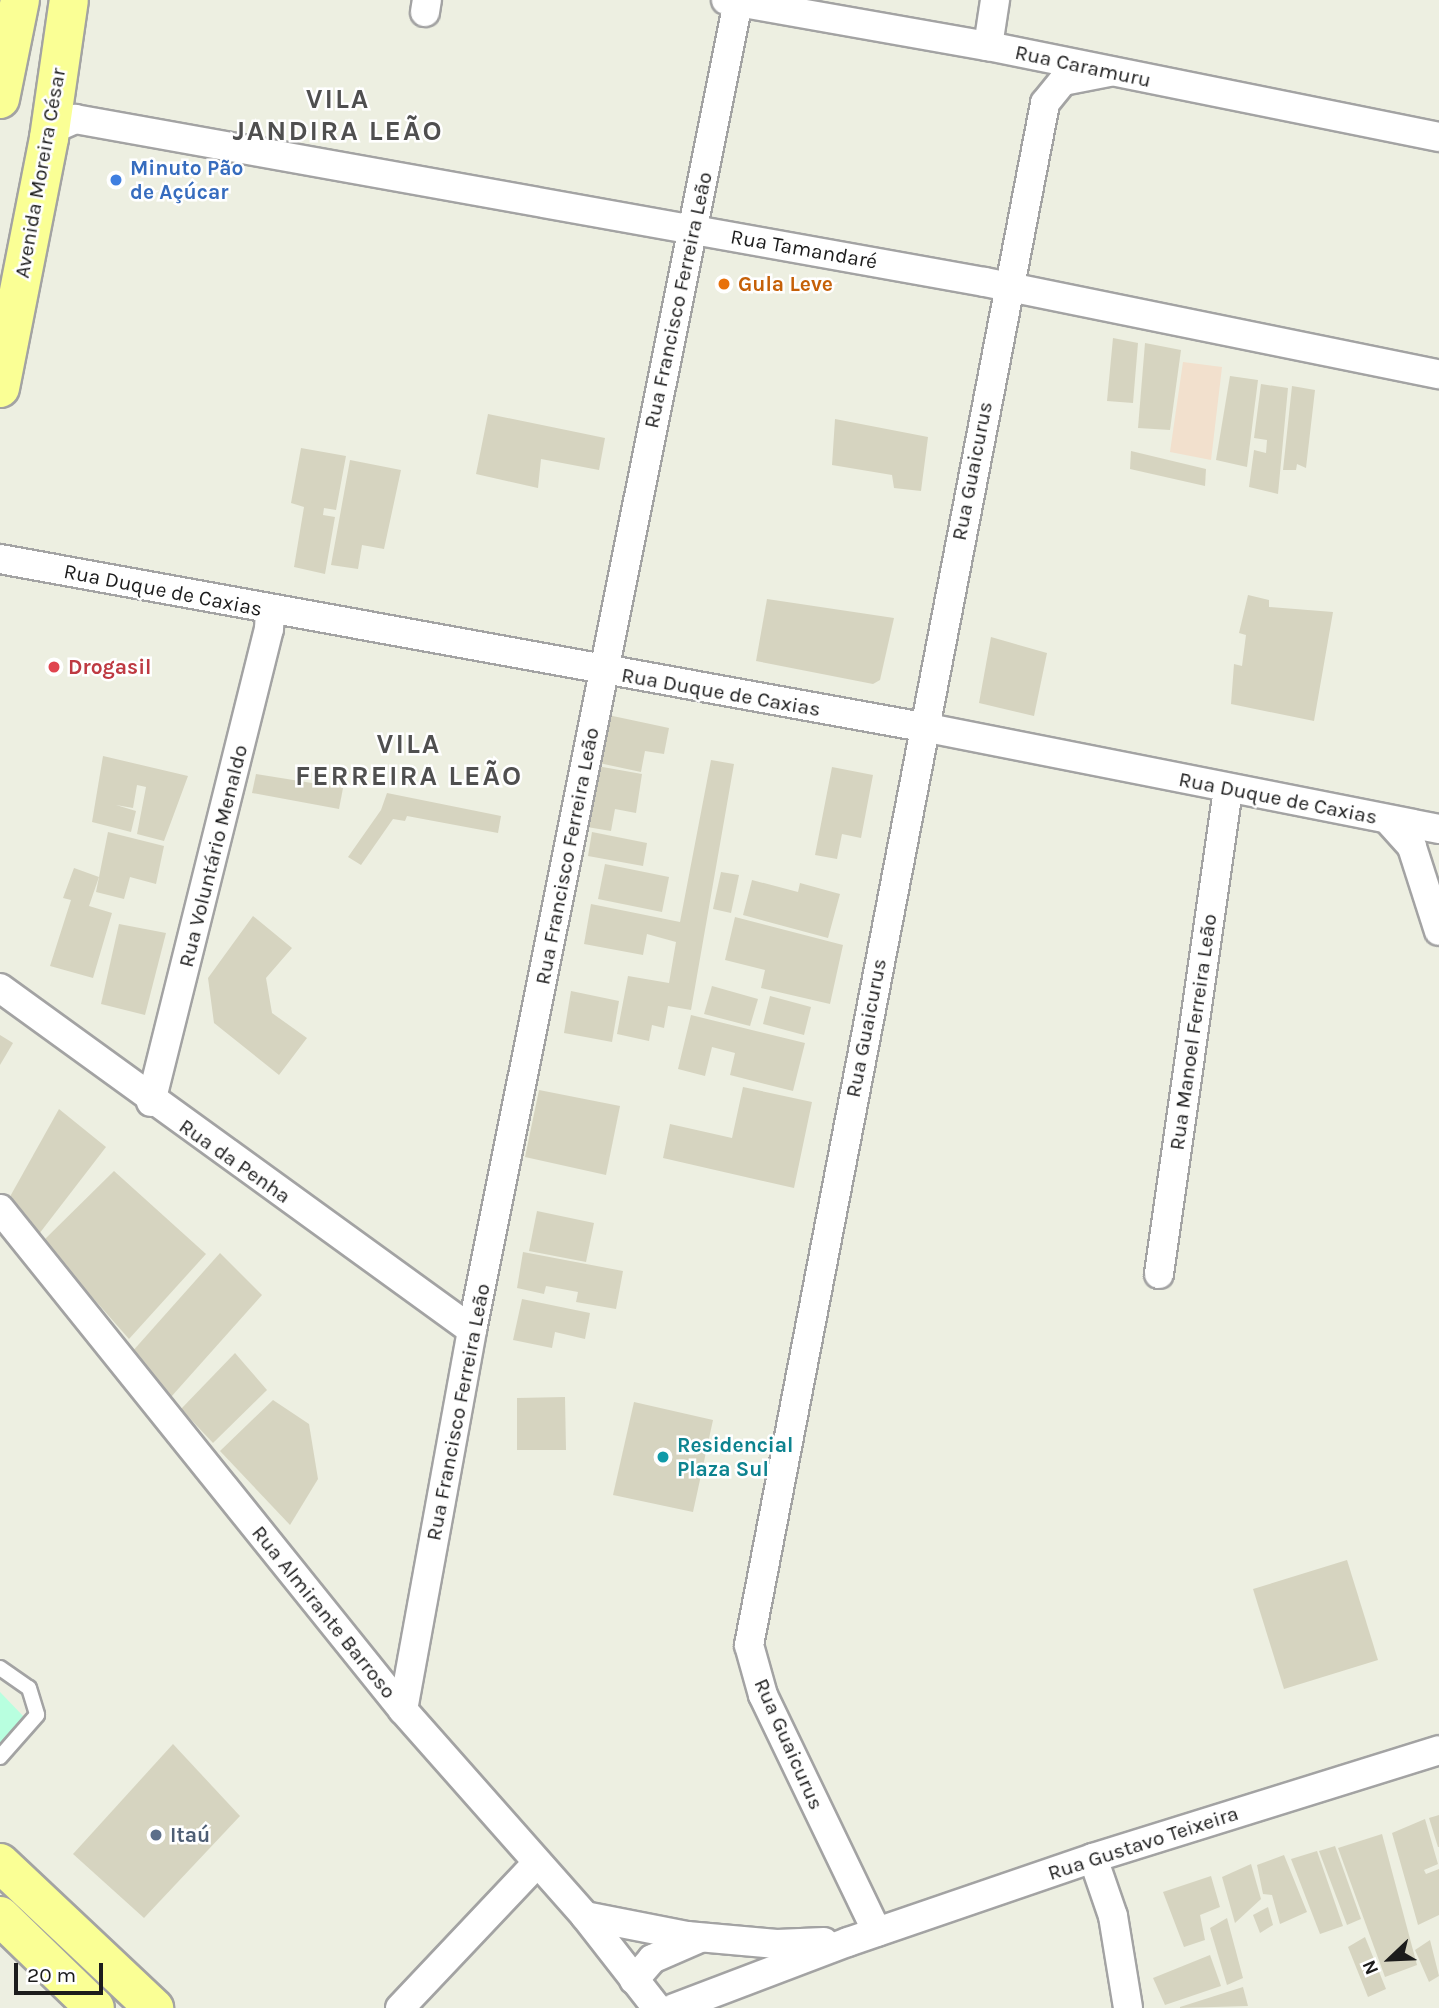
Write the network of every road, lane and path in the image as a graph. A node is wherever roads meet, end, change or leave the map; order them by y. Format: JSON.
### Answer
{"nodes":[{"id":1,"x":20,"y":0,"type":"edge"},
{"id":2,"x":43,"y":0,"type":"edge"},
{"id":3,"x":69,"y":0,"type":"edge"},
{"id":4,"x":995,"y":0,"type":"edge"},
{"id":5,"x":732,"y":1,"type":"edge"},
{"id":6,"x":995,"y":48,"type":"junction"},
{"id":7,"x":1109,"y":72,"type":"junction"},
{"id":8,"x":0,"y":99,"type":"edge"},
{"id":9,"x":1045,"y":103,"type":"junction"},
{"id":10,"x":1439,"y":137,"type":"edge"},
{"id":11,"x":49,"y":138,"type":"junction"},
{"id":12,"x":693,"y":229,"type":"junction"},
{"id":13,"x":21,"y":273,"type":"junction"},
{"id":14,"x":1006,"y":287,"type":"junction"},
{"id":15,"x":1439,"y":374,"type":"edge"},
{"id":16,"x":0,"y":388,"type":"edge"},
{"id":17,"x":1,"y":560,"type":"edge"},
{"id":18,"x":270,"y":610,"type":"junction"},
{"id":19,"x":603,"y":671,"type":"junction"},
{"id":20,"x":923,"y":727,"type":"junction"},
{"id":21,"x":1228,"y":789,"type":"junction"},
{"id":22,"x":1388,"y":820,"type":"junction"},
{"id":23,"x":1439,"y":829,"type":"edge"},
{"id":24,"x":1439,"y":931,"type":"edge"},
{"id":25,"x":0,"y":988,"type":"edge"},
{"id":26,"x":151,"y":1102,"type":"junction"},
{"id":27,"x":0,"y":1209,"type":"edge"},
{"id":28,"x":1159,"y":1274,"type":"dead end"},
{"id":29,"x":472,"y":1330,"type":"junction"},
{"id":30,"x":0,"y":1668,"type":"edge"},
{"id":31,"x":403,"y":1710,"type":"junction"},
{"id":32,"x":1439,"y":1750,"type":"edge"},
{"id":33,"x":0,"y":1757,"type":"edge"},
{"id":34,"x":1093,"y":1858,"type":"junction"},
{"id":35,"x":0,"y":1863,"type":"edge"},
{"id":36,"x":537,"y":1863,"type":"junction"},
{"id":37,"x":0,"y":1916,"type":"edge"},
{"id":38,"x":585,"y":1916,"type":"junction"},
{"id":39,"x":877,"y":1932,"type":"junction"},
{"id":40,"x":702,"y":1937,"type":"junction"},
{"id":41,"x":848,"y":1942,"type":"junction"},
{"id":42,"x":634,"y":1980,"type":"junction"},
{"id":43,"x":95,"y":2008,"type":"edge"},
{"id":44,"x":154,"y":2008,"type":"edge"},
{"id":45,"x":400,"y":2008,"type":"edge"},
{"id":46,"x":657,"y":2008,"type":"edge"},
{"id":47,"x":674,"y":2008,"type":"edge"},
{"id":48,"x":1128,"y":2008,"type":"edge"}],
"edges":[{"from":1,"to":8,"type":"main road"},
{"from":2,"to":13,"type":"main road"},
{"from":3,"to":11,"type":"main road","name":"Avenida Moreira César"},
{"from":4,"to":6,"type":"street"},
{"from":5,"to":6,"type":"street","name":"Rua Caramuru"},
{"from":5,"to":12,"type":"street","name":"Rua Francisco Ferreira Leão"},
{"from":6,"to":7,"type":"street","name":"Rua Caramuru"},
{"from":6,"to":9,"type":"street"},
{"from":7,"to":9,"type":"street"},
{"from":7,"to":10,"type":"street","name":"Rua Caramuru"},
{"from":9,"to":14,"type":"street","name":"Rua Guaicurus"},
{"from":11,"to":12,"type":"street","name":"Rua Tamandaré"},
{"from":11,"to":13,"type":"main road","name":"Avenida Moreira César"},
{"from":12,"to":14,"type":"street","name":"Rua Tamandaré"},
{"from":12,"to":19,"type":"street","name":"Rua Francisco Ferreira Leão"},
{"from":13,"to":16,"type":"main road","name":"Avenida Moreira César"},
{"from":14,"to":15,"type":"street","name":"Rua Tamandaré"},
{"from":14,"to":20,"type":"street","name":"Rua Guaicurus"},
{"from":17,"to":18,"type":"street","name":"Rua Duque de Caxias"},
{"from":18,"to":19,"type":"street","name":"Rua Duque de Caxias"},
{"from":18,"to":26,"type":"street","name":"Rua Voluntário Menaldo"},
{"from":19,"to":20,"type":"street","name":"Rua Duque de Caxias"},
{"from":19,"to":29,"type":"street","name":"Rua Francisco Ferreira Leão"},
{"from":20,"to":21,"type":"street","name":"Rua Duque de Caxias"},
{"from":20,"to":39,"type":"street","name":"Rua Guaicurus"},
{"from":21,"to":22,"type":"street","name":"Rua Duque de Caxias"},
{"from":21,"to":28,"type":"street","name":"Rua Manoel Ferreira Leão"},
{"from":22,"to":23,"type":"street","name":"Rua Duque de Caxias"},
{"from":22,"to":24,"type":"street"},
{"from":25,"to":26,"type":"street","name":"Rua da Penha"},
{"from":26,"to":29,"type":"street","name":"Rua da Penha"},
{"from":27,"to":31,"type":"street","name":"Rua Almirante Barroso"},
{"from":29,"to":31,"type":"street","name":"Rua Francisco Ferreira Leão"},
{"from":30,"to":33,"type":"lane"},
{"from":31,"to":36,"type":"street","name":"Rua Almirante Barroso"},
{"from":32,"to":34,"type":"street","name":"Rua Gustavo Teixeira"},
{"from":34,"to":39,"type":"street","name":"Rua Gustavo Teixeira"},
{"from":34,"to":48,"type":"street"},
{"from":35,"to":44,"type":"main road"},
{"from":36,"to":38,"type":"street","name":"Rua Almirante Barroso"},
{"from":36,"to":45,"type":"street"},
{"from":37,"to":43,"type":"main road"},
{"from":38,"to":40,"type":"street","name":"Rua Gustavo Teixeira"},
{"from":38,"to":42,"type":"street","name":"Rua Almirante Barroso"},
{"from":39,"to":41,"type":"street","name":"Rua Gustavo Teixeira"},
{"from":40,"to":41,"type":"street","name":"Rua Gustavo Teixeira"},
{"from":40,"to":42,"type":"street","name":"Rua Gustavo Teixeira"},
{"from":41,"to":47,"type":"street","name":"Rua Gustavo Teixeira"},
{"from":42,"to":46,"type":"street","name":"Rua Almirante Barroso"}]}
